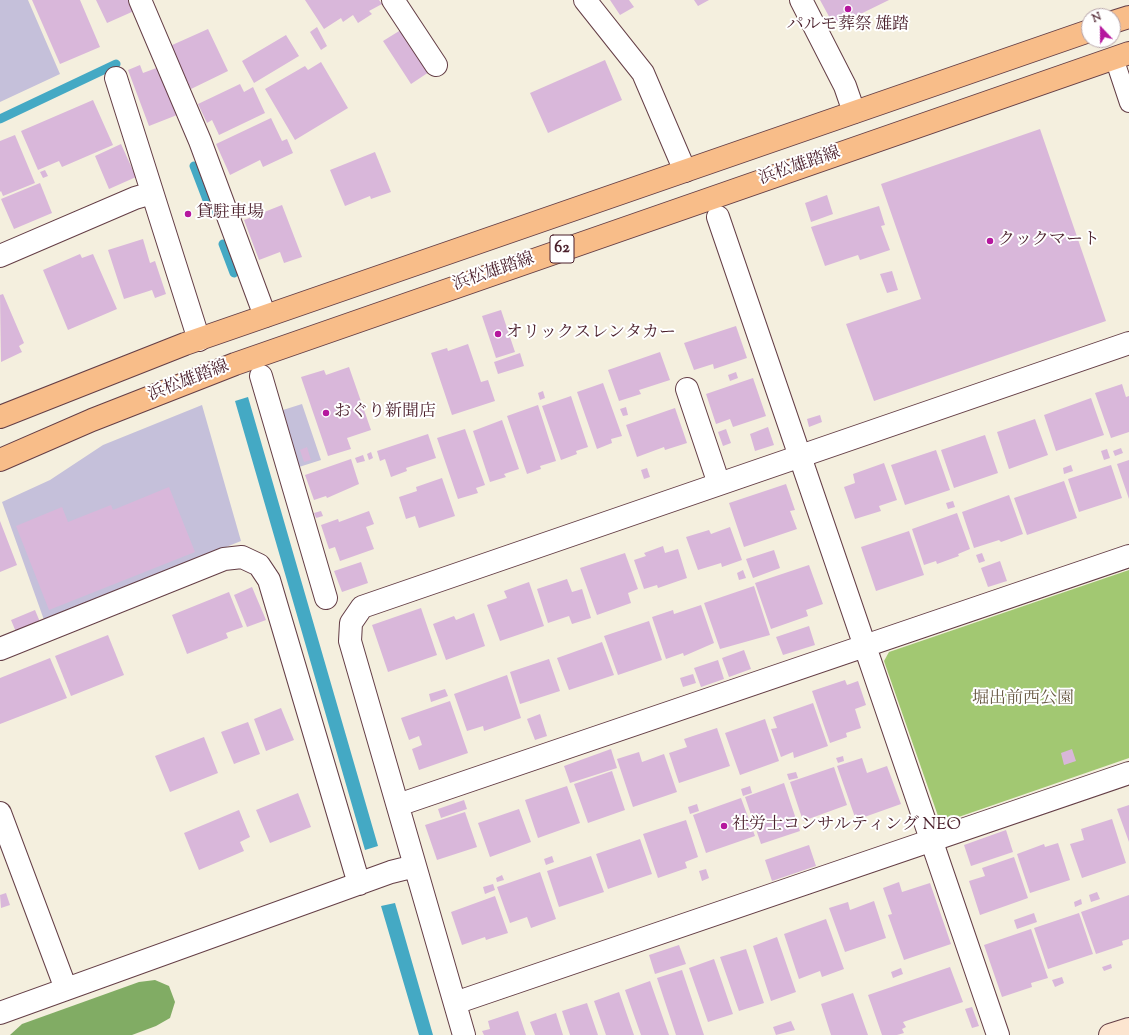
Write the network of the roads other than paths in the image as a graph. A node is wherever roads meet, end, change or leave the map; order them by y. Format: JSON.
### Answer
{"nodes":[{"id":1,"x":140,"y":0,"type":"edge"},
{"id":2,"x":393,"y":0,"type":"edge"},
{"id":3,"x":585,"y":0,"type":"edge"},
{"id":4,"x":801,"y":0,"type":"edge"},
{"id":5,"x":1081,"y":34,"type":"edge"},
{"id":6,"x":1121,"y":56,"type":"edge"},
{"id":7,"x":436,"y":65,"type":"dead end"},
{"id":8,"x":116,"y":78,"type":"dead end"},
{"id":9,"x":1129,"y":103,"type":"edge"},
{"id":10,"x":854,"y":112,"type":"junction"},
{"id":11,"x":685,"y":171,"type":"junction"},
{"id":12,"x":152,"y":193,"type":"junction"},
{"id":13,"x":718,"y":217,"type":"dead end"},
{"id":14,"x":0,"y":256,"type":"edge"},
{"id":15,"x":265,"y":316,"type":"junction"},
{"id":16,"x":199,"y":340,"type":"junction"},
{"id":17,"x":1129,"y":344,"type":"edge"},
{"id":18,"x":261,"y":376,"type":"dead end"},
{"id":19,"x":687,"y":389,"type":"dead end"},
{"id":20,"x":0,"y":417,"type":"edge"},
{"id":21,"x":800,"y":456,"type":"junction"},
{"id":22,"x":0,"y":460,"type":"edge"},
{"id":23,"x":719,"y":484,"type":"junction"},
{"id":24,"x":1129,"y":556,"type":"edge"},
{"id":25,"x":326,"y":598,"type":"dead end"},
{"id":26,"x":865,"y":646,"type":"junction"},
{"id":27,"x":0,"y":649,"type":"edge"},
{"id":28,"x":1129,"y":772,"type":"edge"},
{"id":29,"x":398,"y":805,"type":"junction"},
{"id":30,"x":0,"y":813,"type":"edge"},
{"id":31,"x":931,"y":840,"type":"junction"},
{"id":32,"x":415,"y":866,"type":"junction"},
{"id":33,"x":359,"y":884,"type":"junction"},
{"id":34,"x":66,"y":989,"type":"junction"},
{"id":35,"x":455,"y":1003,"type":"junction"},
{"id":36,"x":0,"y":1013,"type":"edge"},
{"id":37,"x":1129,"y":1029,"type":"edge"},
{"id":38,"x":464,"y":1035,"type":"edge"},
{"id":39,"x":998,"y":1035,"type":"edge"},
{"id":40,"x":1110,"y":1035,"type":"edge"}],
"edges":[{"from":1,"to":15,"type":"street"},
{"from":2,"to":7,"type":"street"},
{"from":3,"to":11,"type":"street"},
{"from":4,"to":10,"type":"street"},
{"from":5,"to":10,"type":"main road","name":"浜松雄踏線","number":"62"},
{"from":6,"to":9,"type":"lane"},
{"from":6,"to":22,"type":"main road","name":"浜松雄踏線","number":"62"},
{"from":8,"to":12,"type":"street"},
{"from":10,"to":11,"type":"main road","name":"浜松雄踏線","number":"62"},
{"from":11,"to":15,"type":"main road","name":"浜松雄踏線","number":"62"},
{"from":12,"to":14,"type":"street"},
{"from":12,"to":16,"type":"street"},
{"from":13,"to":21,"type":"street"},
{"from":15,"to":16,"type":"main road","name":"浜松雄踏線","number":"62"},
{"from":16,"to":20,"type":"main road","name":"浜松雄踏線","number":"62"},
{"from":17,"to":21,"type":"street"},
{"from":18,"to":25,"type":"street"},
{"from":19,"to":23,"type":"street"},
{"from":21,"to":23,"type":"street"},
{"from":21,"to":26,"type":"street"},
{"from":23,"to":29,"type":"street"},
{"from":24,"to":26,"type":"street"},
{"from":26,"to":29,"type":"street"},
{"from":26,"to":31,"type":"street"},
{"from":27,"to":33,"type":"street"},
{"from":28,"to":31,"type":"street"},
{"from":29,"to":32,"type":"street"},
{"from":30,"to":34,"type":"street"},
{"from":31,"to":35,"type":"street"},
{"from":31,"to":39,"type":"street"},
{"from":32,"to":33,"type":"street"},
{"from":32,"to":35,"type":"street"},
{"from":33,"to":34,"type":"street"},
{"from":34,"to":36,"type":"street"},
{"from":35,"to":38,"type":"street"},
{"from":37,"to":40,"type":"street"}]}
